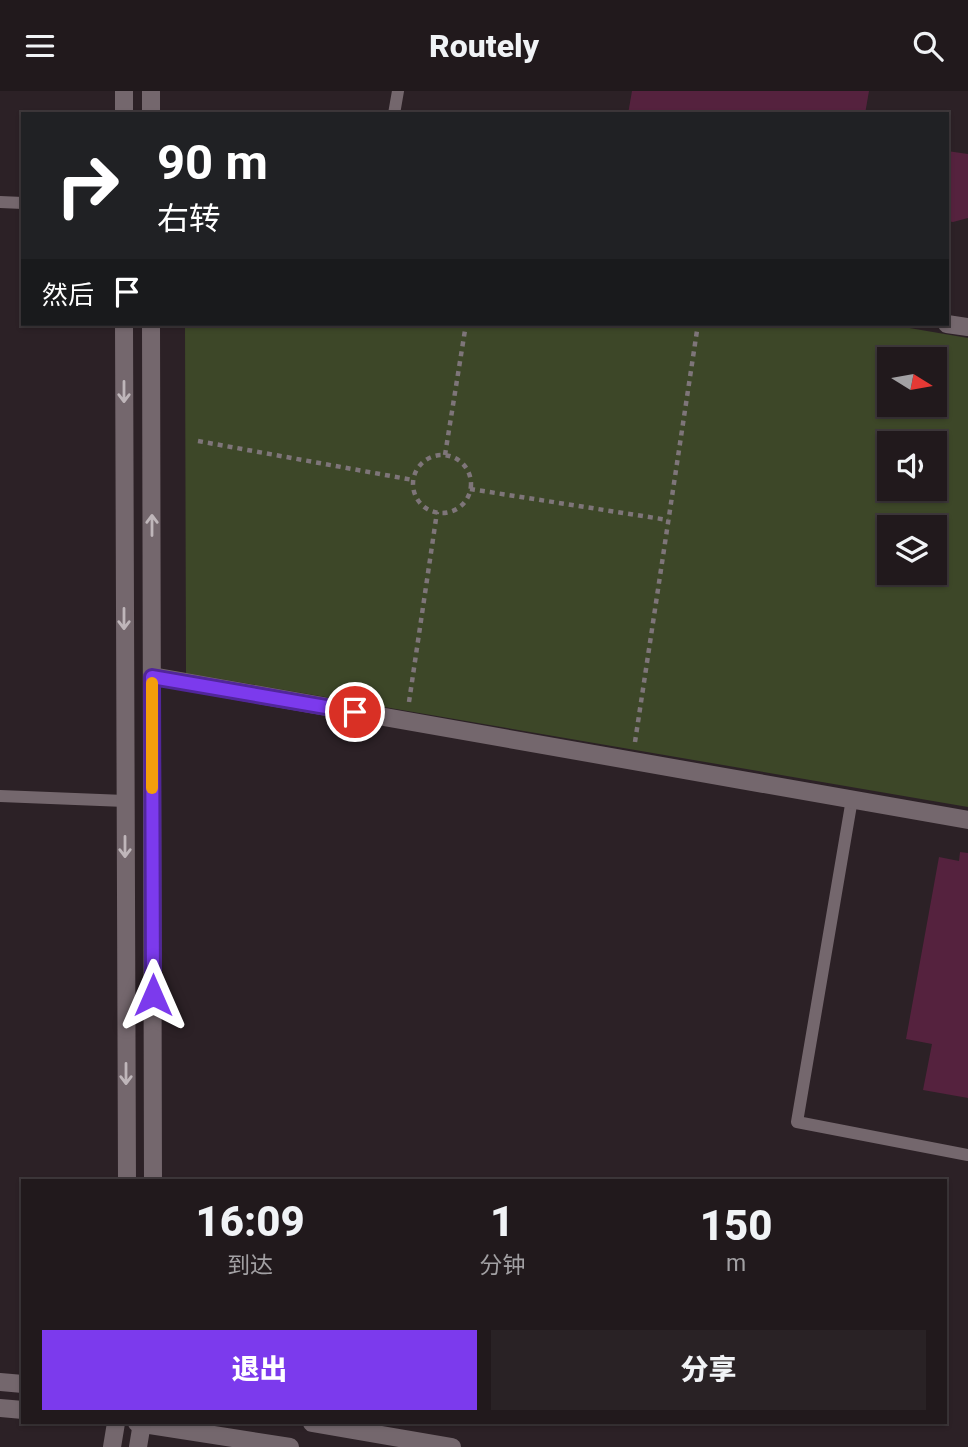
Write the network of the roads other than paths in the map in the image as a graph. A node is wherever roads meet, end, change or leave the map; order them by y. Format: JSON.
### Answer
{"nodes":[{"id":1,"x":124,"y":91,"type":"edge"},
{"id":2,"x":151,"y":91,"type":"edge"},
{"id":3,"x":398,"y":91,"type":"edge"},
{"id":4,"x":124,"y":112,"type":"edge"},
{"id":5,"x":151,"y":112,"type":"edge"},
{"id":6,"x":394,"y":112,"type":"edge"},
{"id":7,"x":0,"y":202,"type":"edge"},
{"id":8,"x":21,"y":202,"type":"edge"},
{"id":9,"x":949,"y":324,"type":"edge"},
{"id":10,"x":124,"y":326,"type":"edge"},
{"id":11,"x":151,"y":326,"type":"edge"},
{"id":12,"x":968,"y":327,"type":"edge"},
{"id":13,"x":152,"y":677,"type":"junction"},
{"id":14,"x":0,"y":796,"type":"edge"},
{"id":15,"x":852,"y":799,"type":"junction"},
{"id":16,"x":125,"y":801,"type":"junction"},
{"id":17,"x":968,"y":820,"type":"edge"},
{"id":18,"x":968,"y":1155,"type":"edge"},
{"id":19,"x":127,"y":1179,"type":"edge"},
{"id":20,"x":153,"y":1179,"type":"edge"},
{"id":21,"x":0,"y":1382,"type":"edge"},
{"id":22,"x":21,"y":1384,"type":"edge"},
{"id":23,"x":0,"y":1408,"type":"edge"},
{"id":24,"x":21,"y":1410,"type":"edge"},
{"id":25,"x":116,"y":1424,"type":"edge"},
{"id":26,"x":140,"y":1424,"type":"edge"},
{"id":27,"x":146,"y":1424,"type":"edge"},
{"id":28,"x":318,"y":1424,"type":"edge"},
{"id":29,"x":112,"y":1447,"type":"edge"},
{"id":30,"x":138,"y":1447,"type":"edge"},
{"id":31,"x":290,"y":1447,"type":"edge"},
{"id":32,"x":452,"y":1447,"type":"edge"}],
"edges":[{"from":1,"to":4,"type":"street"},
{"from":2,"to":5,"type":"street"},
{"from":3,"to":6,"type":"lane"},
{"from":7,"to":8,"type":"lane"},
{"from":9,"to":12,"type":"street"},
{"from":10,"to":16,"type":"street","one_way":true},
{"from":13,"to":11,"type":"street","one_way":true},
{"from":13,"to":15,"type":"street"},
{"from":13,"to":20,"type":"street"},
{"from":14,"to":16,"type":"lane"},
{"from":15,"to":17,"type":"street"},
{"from":15,"to":18,"type":"lane"},
{"from":16,"to":19,"type":"street","one_way":true},
{"from":21,"to":22,"type":"street"},
{"from":23,"to":24,"type":"street"},
{"from":25,"to":29,"type":"street"},
{"from":26,"to":30,"type":"street"},
{"from":27,"to":31,"type":"street"},
{"from":28,"to":32,"type":"street"}]}
